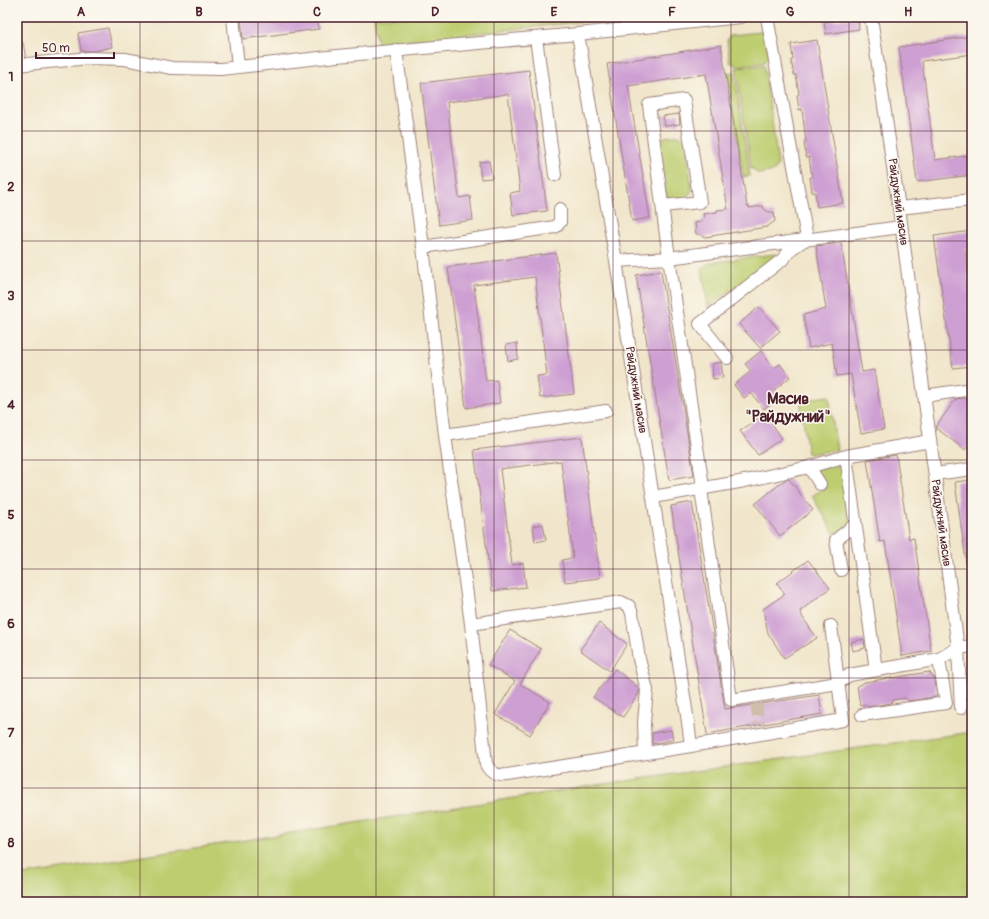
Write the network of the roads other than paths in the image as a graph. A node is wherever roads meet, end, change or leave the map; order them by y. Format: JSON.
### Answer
{"nodes":[{"id":1,"x":233,"y":17,"type":"edge"},
{"id":2,"x":741,"y":17,"type":"edge"},
{"id":3,"x":768,"y":17,"type":"edge"},
{"id":4,"x":871,"y":17,"type":"edge"},
{"id":5,"x":578,"y":34,"type":"junction"},
{"id":6,"x":536,"y":38,"type":"junction"},
{"id":7,"x":17,"y":46,"type":"edge"},
{"id":8,"x":396,"y":50,"type":"junction"},
{"id":9,"x":19,"y":64,"type":"edge"},
{"id":10,"x":238,"y":67,"type":"junction"},
{"id":11,"x":555,"y":175,"type":"dead end"},
{"id":12,"x":972,"y":200,"type":"edge"},
{"id":13,"x":663,"y":206,"type":"junction"},
{"id":14,"x":899,"y":208,"type":"junction"},
{"id":15,"x":560,"y":209,"type":"dead end"},
{"id":16,"x":902,"y":227,"type":"junction"},
{"id":17,"x":807,"y":238,"type":"junction"},
{"id":18,"x":423,"y":247,"type":"junction"},
{"id":19,"x":669,"y":258,"type":"junction"},
{"id":20,"x":616,"y":261,"type":"junction"},
{"id":21,"x":700,"y":324,"type":"junction"},
{"id":22,"x":680,"y":327,"type":"junction"},
{"id":23,"x":727,"y":358,"type":"dead end"},
{"id":24,"x":972,"y":389,"type":"edge"},
{"id":25,"x":924,"y":396,"type":"junction"},
{"id":26,"x":606,"y":411,"type":"dead end"},
{"id":27,"x":445,"y":435,"type":"junction"},
{"id":28,"x":930,"y":441,"type":"junction"},
{"id":29,"x":846,"y":456,"type":"junction"},
{"id":30,"x":809,"y":467,"type":"junction"},
{"id":31,"x":972,"y":469,"type":"edge"},
{"id":32,"x":935,"y":474,"type":"junction"},
{"id":33,"x":820,"y":484,"type":"dead end"},
{"id":34,"x":701,"y":489,"type":"junction"},
{"id":35,"x":653,"y":497,"type":"junction"},
{"id":36,"x":856,"y":524,"type":"junction"},
{"id":37,"x":841,"y":570,"type":"dead end"},
{"id":38,"x":471,"y":624,"type":"junction"},
{"id":39,"x":831,"y":626,"type":"dead end"},
{"id":40,"x":972,"y":646,"type":"edge"},
{"id":41,"x":958,"y":648,"type":"junction"},
{"id":42,"x":939,"y":659,"type":"junction"},
{"id":43,"x":876,"y":670,"type":"junction"},
{"id":44,"x":838,"y":683,"type":"junction"},
{"id":45,"x":961,"y":708,"type":"dead end"},
{"id":46,"x":862,"y":715,"type":"dead end"},
{"id":47,"x":690,"y":746,"type":"junction"},
{"id":48,"x":645,"y":753,"type":"junction"}],
"edges":[{"from":1,"to":10,"type":"street"},
{"from":2,"to":5,"type":"street"},
{"from":3,"to":17,"type":"street"},
{"from":4,"to":14,"type":"street","name":"Райдужний масив"},
{"from":5,"to":6,"type":"street"},
{"from":5,"to":20,"type":"street","name":"Райдужний масив"},
{"from":6,"to":8,"type":"street"},
{"from":6,"to":11,"type":"street"},
{"from":7,"to":9,"type":"street"},
{"from":8,"to":10,"type":"street"},
{"from":8,"to":18,"type":"street"},
{"from":9,"to":10,"type":"street"},
{"from":12,"to":14,"type":"street"},
{"from":13,"to":13,"type":"street"},
{"from":13,"to":19,"type":"street"},
{"from":14,"to":16,"type":"street","name":"Райдужний масив"},
{"from":15,"to":18,"type":"street"},
{"from":16,"to":17,"type":"street"},
{"from":16,"to":25,"type":"street","name":"Райдужний масив"},
{"from":17,"to":19,"type":"street"},
{"from":17,"to":21,"type":"street"},
{"from":18,"to":27,"type":"street"},
{"from":19,"to":20,"type":"street"},
{"from":19,"to":22,"type":"street"},
{"from":20,"to":35,"type":"street","name":"Райдужний масив"},
{"from":21,"to":22,"type":"street"},
{"from":21,"to":23,"type":"street"},
{"from":22,"to":34,"type":"street"},
{"from":24,"to":25,"type":"street"},
{"from":25,"to":28,"type":"street","name":"Райдужний масив"},
{"from":26,"to":27,"type":"street"},
{"from":27,"to":38,"type":"street"},
{"from":28,"to":29,"type":"street"},
{"from":28,"to":32,"type":"street","name":"Райдужний масив"},
{"from":29,"to":30,"type":"street"},
{"from":29,"to":36,"type":"street"},
{"from":30,"to":33,"type":"street"},
{"from":30,"to":34,"type":"street"},
{"from":31,"to":32,"type":"street"},
{"from":32,"to":41,"type":"street","name":"Райдужний масив"},
{"from":34,"to":35,"type":"street"},
{"from":34,"to":44,"type":"street"},
{"from":35,"to":47,"type":"street","name":"Райдужний масив"},
{"from":36,"to":37,"type":"street"},
{"from":36,"to":43,"type":"street"},
{"from":38,"to":48,"type":"street"},
{"from":38,"to":48,"type":"street"},
{"from":39,"to":44,"type":"street"},
{"from":40,"to":41,"type":"street"},
{"from":41,"to":42,"type":"street"},
{"from":41,"to":45,"type":"street","name":"Райдужний масив"},
{"from":42,"to":43,"type":"street"},
{"from":42,"to":46,"type":"street"},
{"from":43,"to":44,"type":"street"},
{"from":44,"to":47,"type":"street"},
{"from":47,"to":48,"type":"street"}]}
